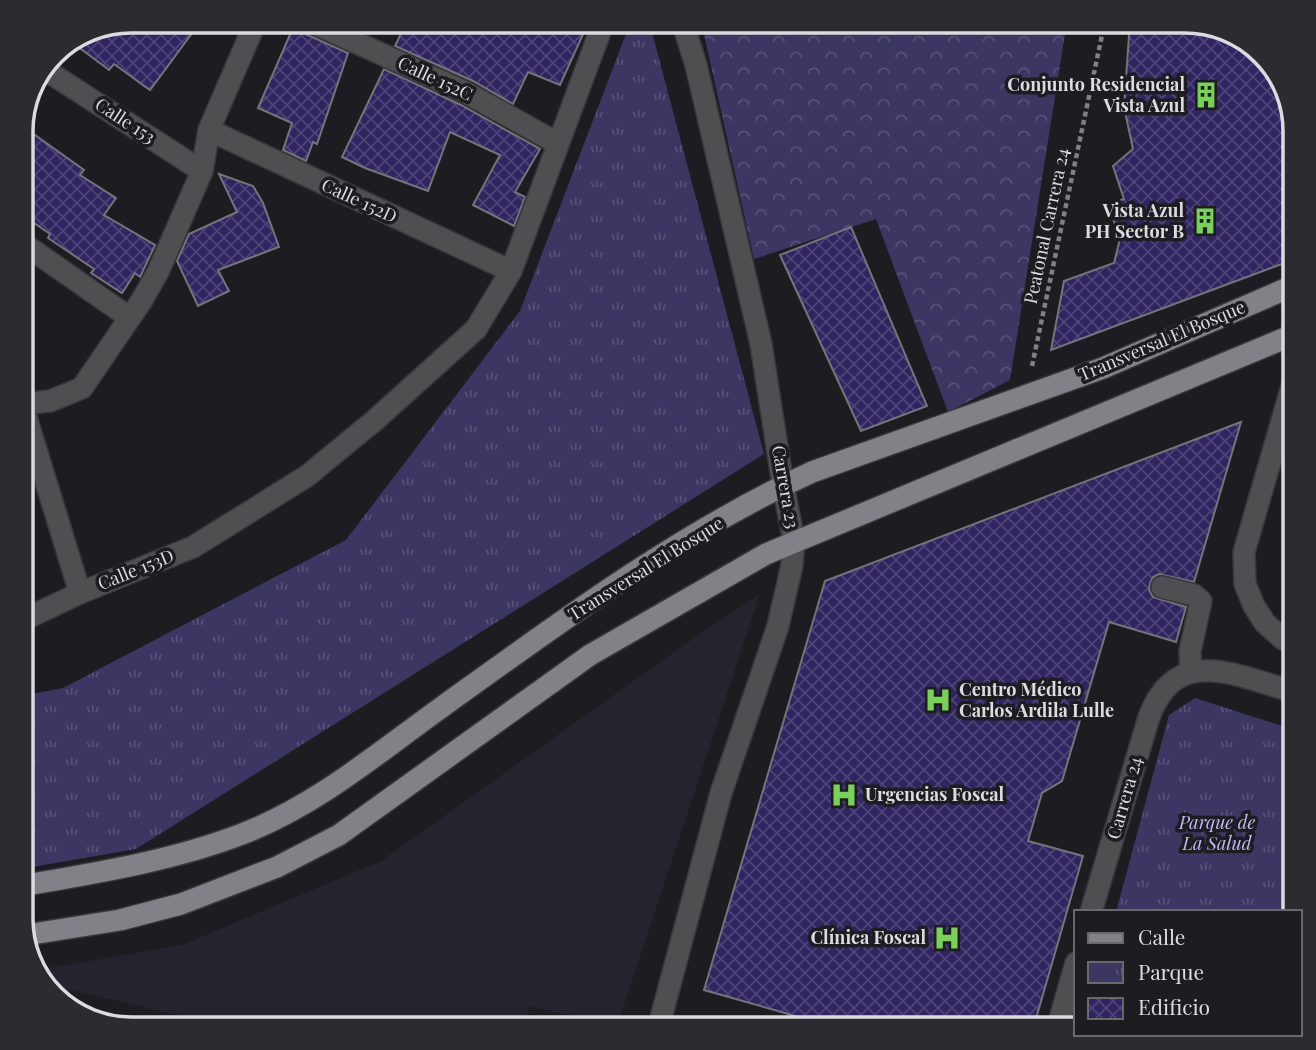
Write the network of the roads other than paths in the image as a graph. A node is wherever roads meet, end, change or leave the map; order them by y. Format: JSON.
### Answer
{"nodes":[{"id":1,"x":251,"y":33,"type":"edge"},
{"id":2,"x":335,"y":33,"type":"edge"},
{"id":3,"x":599,"y":33,"type":"edge"},
{"id":4,"x":686,"y":33,"type":"edge"},
{"id":5,"x":52,"y":74,"type":"edge"},
{"id":6,"x":209,"y":130,"type":"junction"},
{"id":7,"x":558,"y":143,"type":"junction"},
{"id":8,"x":202,"y":171,"type":"junction"},
{"id":9,"x":33,"y":250,"type":"edge"},
{"id":10,"x":511,"y":271,"type":"junction"},
{"id":11,"x":1283,"y":290,"type":"edge"},
{"id":12,"x":130,"y":318,"type":"junction"},
{"id":13,"x":1283,"y":339,"type":"edge"},
{"id":14,"x":33,"y":403,"type":"edge"},
{"id":15,"x":1283,"y":417,"type":"edge"},
{"id":16,"x":33,"y":440,"type":"edge"},
{"id":17,"x":783,"y":485,"type":"junction"},
{"id":18,"x":794,"y":541,"type":"junction"},
{"id":19,"x":1163,"y":587,"type":"dead end"},
{"id":20,"x":80,"y":593,"type":"junction"},
{"id":21,"x":33,"y":615,"type":"edge"},
{"id":22,"x":1283,"y":639,"type":"edge"},
{"id":23,"x":1191,"y":671,"type":"junction"},
{"id":24,"x":1283,"y":689,"type":"edge"},
{"id":25,"x":33,"y":884,"type":"edge"},
{"id":26,"x":1092,"y":910,"type":"edge"},
{"id":27,"x":35,"y":934,"type":"edge"},
{"id":28,"x":1074,"y":970,"type":"edge"},
{"id":29,"x":661,"y":1017,"type":"edge"},
{"id":30,"x":1060,"y":1017,"type":"edge"}],
"edges":[{"from":1,"to":6,"type":"street"},
{"from":2,"to":7,"type":"street","name":"Calle 152C"},
{"from":3,"to":7,"type":"street"},
{"from":4,"to":17,"type":"street","name":"Carrera 23"},
{"from":5,"to":8,"type":"street","name":"Calle 153"},
{"from":6,"to":8,"type":"street"},
{"from":6,"to":10,"type":"street","name":"Calle 152D"},
{"from":7,"to":10,"type":"street"},
{"from":8,"to":12,"type":"street"},
{"from":9,"to":12,"type":"street"},
{"from":10,"to":20,"type":"street","name":"Calle 153D"},
{"from":11,"to":17,"type":"main road","name":"Transversal El Bosque"},
{"from":12,"to":14,"type":"street"},
{"from":13,"to":18,"type":"main road"},
{"from":15,"to":22,"type":"street"},
{"from":16,"to":20,"type":"street","name":"Calle 153D"},
{"from":17,"to":18,"type":"street","name":"Carrera 23"},
{"from":17,"to":25,"type":"main road","name":"Transversal El Bosque"},
{"from":18,"to":27,"type":"main road"},
{"from":18,"to":29,"type":"street","name":"Carrera 23"},
{"from":19,"to":23,"type":"street"},
{"from":20,"to":21,"type":"street","name":"Calle 153D"},
{"from":23,"to":24,"type":"street"},
{"from":23,"to":26,"type":"street","name":"Carrera 24"},
{"from":28,"to":30,"type":"street"}]}
